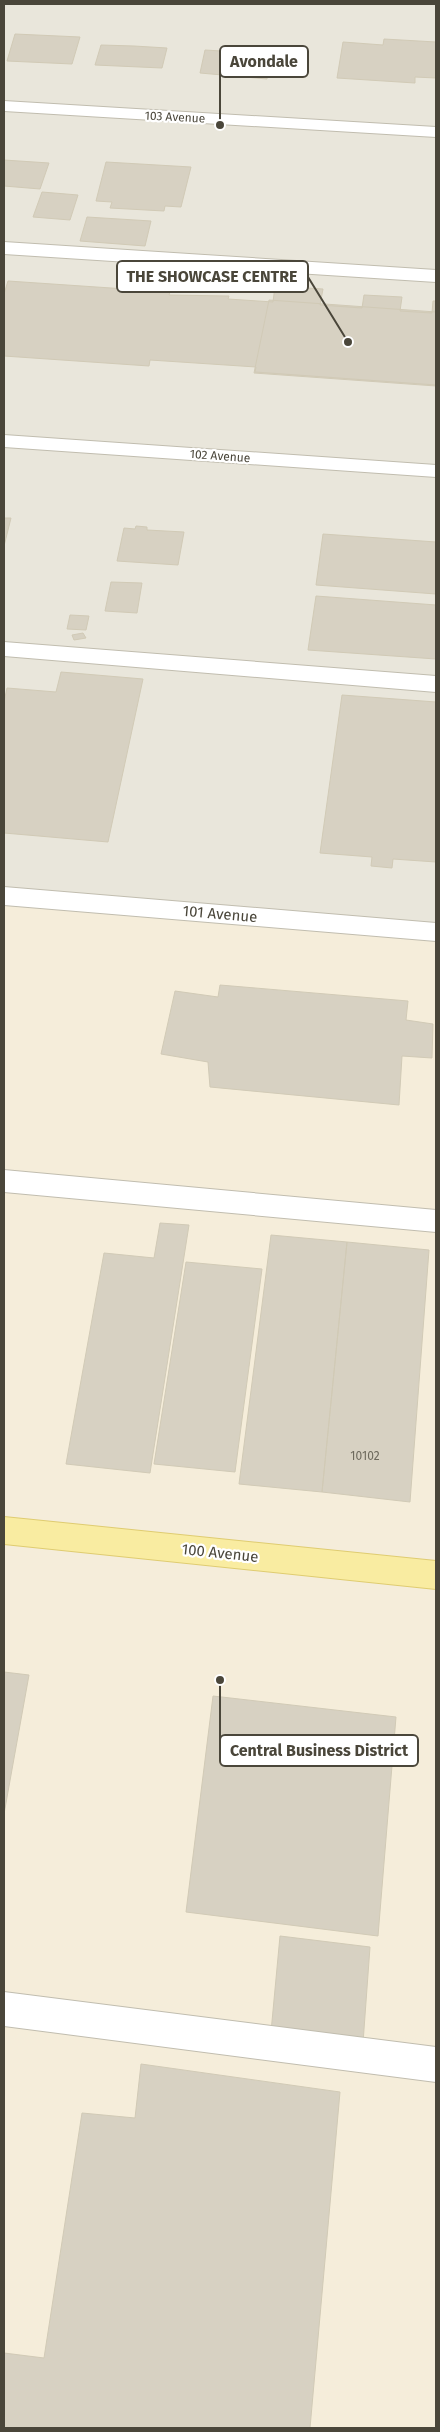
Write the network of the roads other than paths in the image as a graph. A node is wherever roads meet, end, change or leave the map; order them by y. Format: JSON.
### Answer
{"nodes":[{"id":1,"x":4,"y":106,"type":"edge"},
{"id":2,"x":436,"y":132,"type":"edge"},
{"id":3,"x":4,"y":248,"type":"edge"},
{"id":4,"x":436,"y":276,"type":"edge"},
{"id":5,"x":4,"y":441,"type":"edge"},
{"id":6,"x":436,"y":471,"type":"edge"},
{"id":7,"x":4,"y":649,"type":"edge"},
{"id":8,"x":436,"y":684,"type":"edge"},
{"id":9,"x":4,"y":896,"type":"edge"},
{"id":10,"x":436,"y":932,"type":"edge"},
{"id":11,"x":4,"y":1181,"type":"edge"},
{"id":12,"x":436,"y":1221,"type":"edge"},
{"id":13,"x":4,"y":1530,"type":"edge"},
{"id":14,"x":436,"y":1575,"type":"edge"},
{"id":15,"x":4,"y":2009,"type":"edge"},
{"id":16,"x":436,"y":2065,"type":"edge"}],
"edges":[{"from":1,"to":2,"type":"street","name":"103 Avenue"},
{"from":3,"to":4,"type":"street"},
{"from":5,"to":6,"type":"street","name":"102 Avenue"},
{"from":7,"to":8,"type":"street"},
{"from":9,"to":10,"type":"street","name":"101 Avenue"},
{"from":11,"to":12,"type":"street"},
{"from":13,"to":14,"type":"main road","name":"100 Avenue"},
{"from":15,"to":16,"type":"street"}]}
